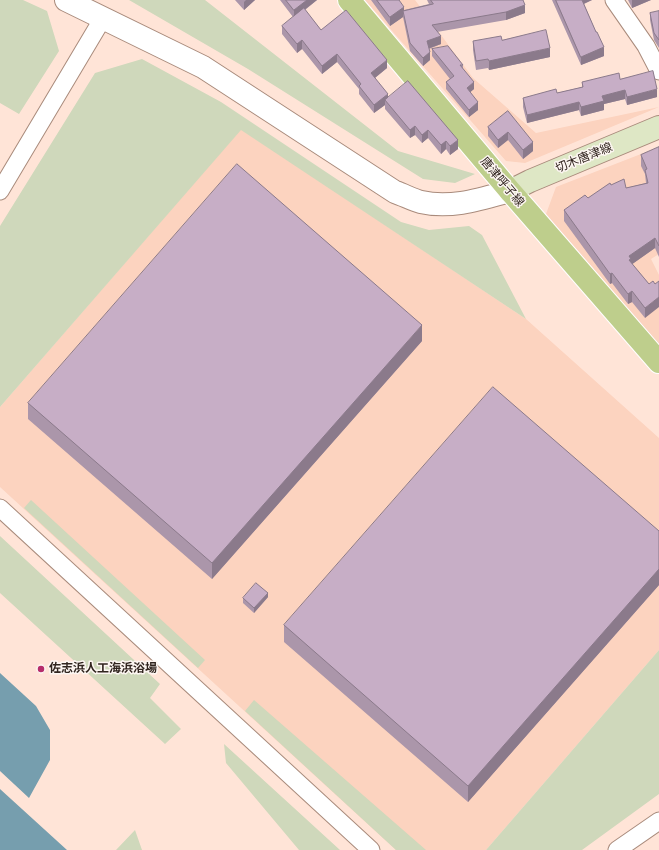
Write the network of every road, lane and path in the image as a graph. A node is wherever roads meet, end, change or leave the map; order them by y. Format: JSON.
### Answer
{"nodes":[{"id":1,"x":66,"y":0,"type":"edge"},
{"id":2,"x":349,"y":0,"type":"edge"},
{"id":3,"x":614,"y":0,"type":"edge"},
{"id":4,"x":103,"y":18,"type":"junction"},
{"id":5,"x":659,"y":70,"type":"edge"},
{"id":6,"x":659,"y":127,"type":"edge"},
{"id":7,"x":0,"y":191,"type":"edge"},
{"id":8,"x":510,"y":191,"type":"junction"},
{"id":9,"x":659,"y":362,"type":"edge"},
{"id":10,"x":0,"y":508,"type":"edge"},
{"id":11,"x":659,"y":822,"type":"edge"},
{"id":12,"x":370,"y":850,"type":"edge"},
{"id":13,"x":617,"y":850,"type":"edge"}],
"edges":[{"from":1,"to":4,"type":"street"},
{"from":2,"to":8,"type":"main road","name":"唐津呼子線"},
{"from":3,"to":5,"type":"street"},
{"from":4,"to":7,"type":"street"},
{"from":4,"to":8,"type":"street"},
{"from":6,"to":8,"type":"main road","name":"切木唐津線"},
{"from":8,"to":9,"type":"main road","name":"唐津呼子線"},
{"from":10,"to":12,"type":"street"},
{"from":11,"to":13,"type":"street"}]}
